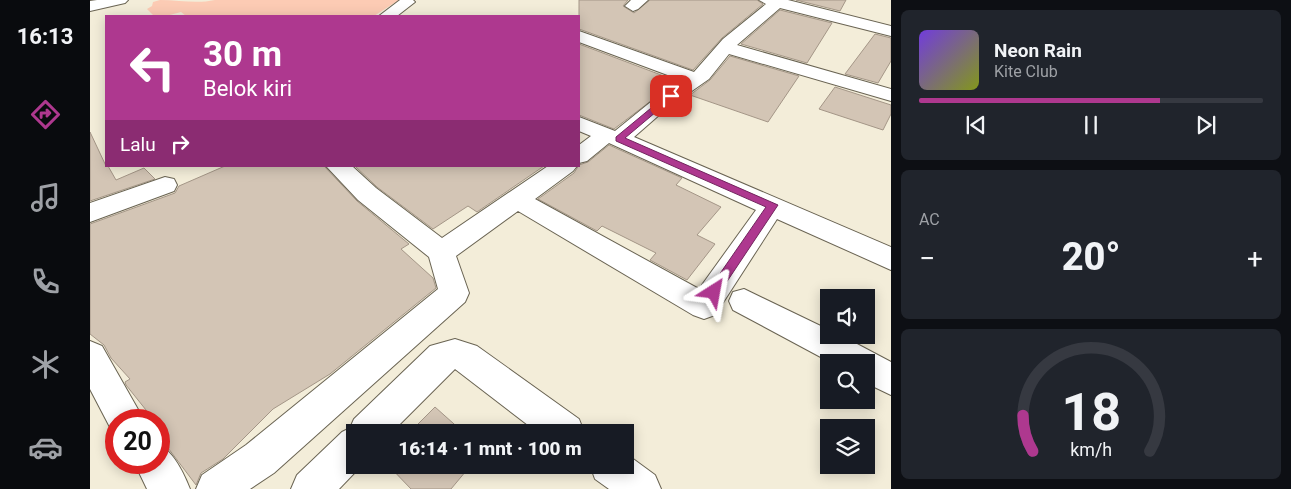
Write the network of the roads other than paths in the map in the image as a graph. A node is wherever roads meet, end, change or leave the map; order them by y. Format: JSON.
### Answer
{"nodes":[{"id":1,"x":120,"y":0,"type":"edge"},
{"id":2,"x":775,"y":1,"type":"edge"},
{"id":3,"x":407,"y":2,"type":"dead end"},
{"id":4,"x":90,"y":6,"type":"edge"},
{"id":5,"x":388,"y":15,"type":"edge"},
{"id":6,"x":891,"y":31,"type":"edge"},
{"id":7,"x":580,"y":36,"type":"edge"},
{"id":8,"x":726,"y":47,"type":"junction"},
{"id":9,"x":695,"y":79,"type":"junction"},
{"id":10,"x":891,"y":95,"type":"edge"},
{"id":11,"x":580,"y":123,"type":"edge"},
{"id":12,"x":612,"y":137,"type":"junction"},
{"id":13,"x":580,"y":155,"type":"edge"},
{"id":14,"x":339,"y":167,"type":"edge"},
{"id":15,"x":564,"y":167,"type":"edge"},
{"id":16,"x":165,"y":184,"type":"dead end"},
{"id":17,"x":518,"y":200,"type":"junction"},
{"id":18,"x":773,"y":205,"type":"junction"},
{"id":19,"x":90,"y":213,"type":"edge"},
{"id":20,"x":441,"y":252,"type":"junction"},
{"id":21,"x":891,"y":259,"type":"edge"},
{"id":22,"x":744,"y":301,"type":"dead end"},
{"id":23,"x":845,"y":354,"type":"edge"},
{"id":24,"x":90,"y":356,"type":"edge"},
{"id":25,"x":875,"y":371,"type":"edge"},
{"id":26,"x":891,"y":379,"type":"edge"},
{"id":27,"x":120,"y":409,"type":"edge"},
{"id":28,"x":376,"y":424,"type":"edge"},
{"id":29,"x":555,"y":424,"type":"edge"},
{"id":30,"x":346,"y":454,"type":"edge"},
{"id":31,"x":161,"y":474,"type":"edge"},
{"id":32,"x":621,"y":474,"type":"edge"},
{"id":33,"x":170,"y":489,"type":"edge"},
{"id":34,"x":216,"y":489,"type":"edge"},
{"id":35,"x":311,"y":489,"type":"edge"},
{"id":36,"x":642,"y":489,"type":"edge"}],
"edges":[{"from":1,"to":4,"type":"street"},
{"from":2,"to":6,"type":"street"},
{"from":2,"to":8,"type":"street"},
{"from":3,"to":5,"type":"street"},
{"from":7,"to":9,"type":"street"},
{"from":8,"to":9,"type":"street"},
{"from":8,"to":10,"type":"street"},
{"from":9,"to":12,"type":"street"},
{"from":11,"to":12,"type":"street"},
{"from":12,"to":13,"type":"street"},
{"from":12,"to":18,"type":"street"},
{"from":14,"to":20,"type":"street"},
{"from":15,"to":17,"type":"street"},
{"from":16,"to":19,"type":"street"},
{"from":17,"to":18,"type":"street"},
{"from":17,"to":20,"type":"street"},
{"from":18,"to":21,"type":"street"},
{"from":20,"to":34,"type":"street"},
{"from":22,"to":23,"type":"street"},
{"from":24,"to":27,"type":"street"},
{"from":25,"to":26,"type":"street"},
{"from":28,"to":29,"type":"street"},
{"from":30,"to":35,"type":"street"},
{"from":31,"to":33,"type":"street"},
{"from":32,"to":36,"type":"street"}]}
